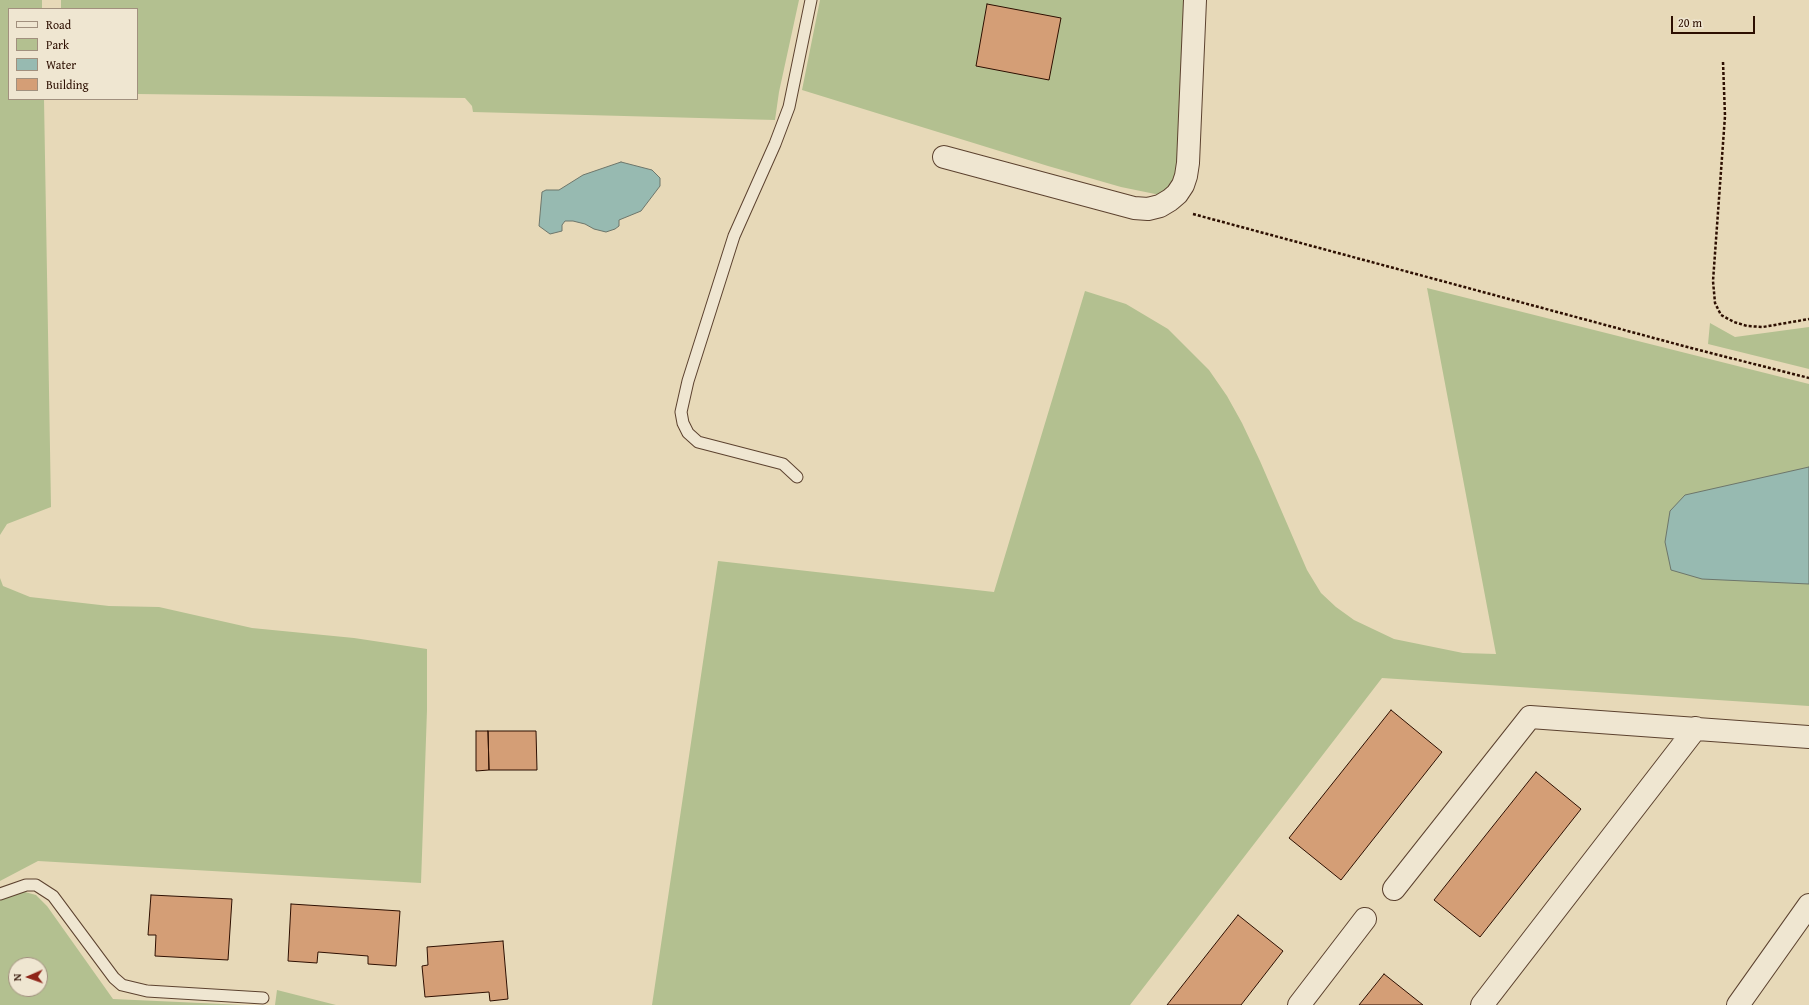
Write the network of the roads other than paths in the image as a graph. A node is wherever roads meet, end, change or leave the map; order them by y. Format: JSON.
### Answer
{"nodes":[{"id":1,"x":811,"y":0,"type":"edge"},
{"id":2,"x":1195,"y":0,"type":"edge"},
{"id":3,"x":944,"y":157,"type":"dead end"},
{"id":4,"x":797,"y":477,"type":"dead end"},
{"id":5,"x":1696,"y":728,"type":"junction"},
{"id":6,"x":1809,"y":737,"type":"edge"},
{"id":7,"x":1394,"y":889,"type":"dead end"},
{"id":8,"x":0,"y":894,"type":"edge"},
{"id":9,"x":1809,"y":905,"type":"edge"},
{"id":10,"x":1365,"y":919,"type":"dead end"},
{"id":11,"x":263,"y":998,"type":"dead end"},
{"id":12,"x":1299,"y":1005,"type":"edge"},
{"id":13,"x":1482,"y":1005,"type":"edge"},
{"id":14,"x":1738,"y":1005,"type":"edge"}],
"edges":[{"from":1,"to":4,"type":"lane"},
{"from":2,"to":3,"type":"street"},
{"from":5,"to":6,"type":"street"},
{"from":5,"to":7,"type":"street"},
{"from":5,"to":13,"type":"street"},
{"from":8,"to":11,"type":"lane"},
{"from":9,"to":14,"type":"street"},
{"from":10,"to":12,"type":"street"}]}
